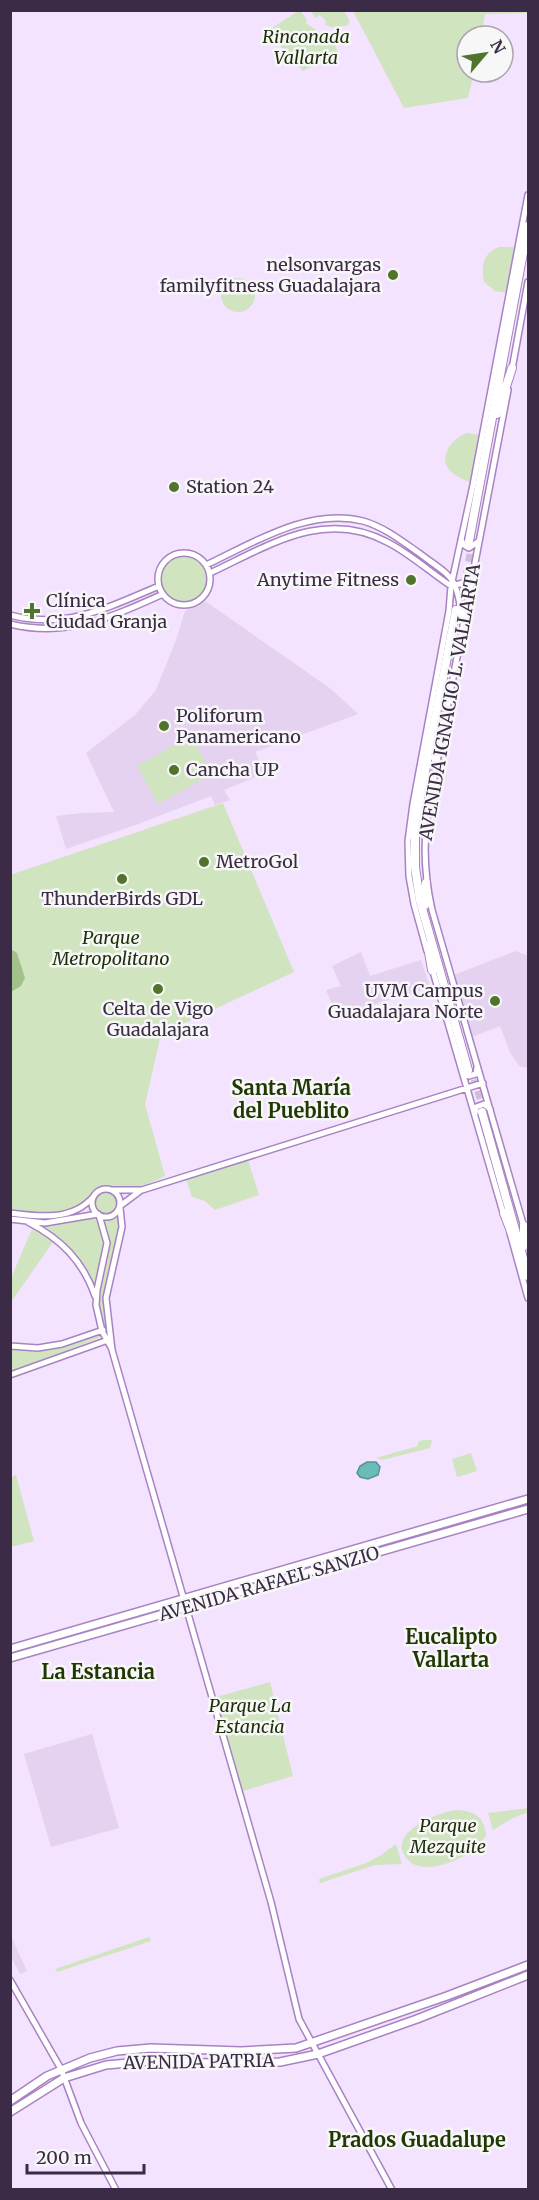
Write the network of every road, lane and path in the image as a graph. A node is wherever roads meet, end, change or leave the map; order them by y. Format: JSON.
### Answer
{"nodes":[{"id":1,"x":528,"y":195,"type":"edge"},
{"id":2,"x":528,"y":226,"type":"edge"},
{"id":3,"x":528,"y":248,"type":"edge"},
{"id":4,"x":528,"y":282,"type":"edge"},
{"id":5,"x":502,"y":332,"type":"junction"},
{"id":6,"x":512,"y":368,"type":"junction"},
{"id":7,"x":501,"y":372,"type":"junction"},
{"id":8,"x":496,"y":415,"type":"junction"},
{"id":9,"x":370,"y":524,"type":"junction"},
{"id":10,"x":366,"y":533,"type":"junction"},
{"id":11,"x":470,"y":540,"type":"junction"},
{"id":12,"x":206,"y":564,"type":"junction"},
{"id":13,"x":210,"y":573,"type":"junction"},
{"id":14,"x":473,"y":573,"type":"junction"},
{"id":15,"x":453,"y":578,"type":"junction"},
{"id":16,"x":159,"y":586,"type":"junction"},
{"id":17,"x":454,"y":586,"type":"junction"},
{"id":18,"x":163,"y":594,"type":"junction"},
{"id":19,"x":132,"y":597,"type":"junction"},
{"id":20,"x":136,"y":606,"type":"junction"},
{"id":21,"x":456,"y":610,"type":"junction"},
{"id":22,"x":10,"y":615,"type":"edge"},
{"id":23,"x":72,"y":618,"type":"junction"},
{"id":24,"x":463,"y":622,"type":"junction"},
{"id":25,"x":10,"y":624,"type":"edge"},
{"id":26,"x":76,"y":626,"type":"junction"},
{"id":27,"x":431,"y":752,"type":"junction"},
{"id":28,"x":421,"y":762,"type":"junction"},
{"id":29,"x":437,"y":762,"type":"junction"},
{"id":30,"x":410,"y":824,"type":"junction"},
{"id":31,"x":414,"y":843,"type":"junction"},
{"id":32,"x":426,"y":883,"type":"junction"},
{"id":33,"x":425,"y":905,"type":"junction"},
{"id":34,"x":425,"y":920,"type":"junction"},
{"id":35,"x":432,"y":970,"type":"junction"},
{"id":36,"x":470,"y":1068,"type":"junction"},
{"id":37,"x":483,"y":1083,"type":"junction"},
{"id":38,"x":467,"y":1088,"type":"junction"},
{"id":39,"x":483,"y":1112,"type":"junction"},
{"id":40,"x":113,"y":1190,"type":"junction"},
{"id":41,"x":142,"y":1190,"type":"junction"},
{"id":42,"x":94,"y":1196,"type":"junction"},
{"id":43,"x":120,"y":1207,"type":"junction"},
{"id":44,"x":10,"y":1213,"type":"edge"},
{"id":45,"x":504,"y":1213,"type":"junction"},
{"id":46,"x":98,"y":1214,"type":"junction"},
{"id":47,"x":10,"y":1219,"type":"edge"},
{"id":48,"x":28,"y":1222,"type":"junction"},
{"id":49,"x":524,"y":1226,"type":"joint"},
{"id":50,"x":526,"y":1244,"type":"edge"},
{"id":51,"x":528,"y":1269,"type":"edge"},
{"id":52,"x":528,"y":1298,"type":"edge"},
{"id":53,"x":96,"y":1300,"type":"junction"},
{"id":54,"x":111,"y":1328,"type":"junction"},
{"id":55,"x":102,"y":1331,"type":"junction"},
{"id":56,"x":109,"y":1339,"type":"junction"},
{"id":57,"x":10,"y":1346,"type":"edge"},
{"id":58,"x":10,"y":1375,"type":"edge"},
{"id":59,"x":528,"y":1500,"type":"edge"},
{"id":60,"x":528,"y":1509,"type":"edge"},
{"id":61,"x":184,"y":1598,"type":"junction"},
{"id":62,"x":187,"y":1608,"type":"junction"},
{"id":63,"x":10,"y":1649,"type":"edge"},
{"id":64,"x":10,"y":1658,"type":"edge"},
{"id":65,"x":528,"y":1965,"type":"edge"},
{"id":66,"x":528,"y":1975,"type":"edge"},
{"id":67,"x":10,"y":1980,"type":"edge"},
{"id":68,"x":312,"y":2043,"type":"junction"},
{"id":69,"x":318,"y":2054,"type":"junction"},
{"id":70,"x":61,"y":2069,"type":"junction"},
{"id":71,"x":64,"y":2078,"type":"junction"},
{"id":72,"x":10,"y":2101,"type":"edge"},
{"id":73,"x":10,"y":2112,"type":"edge"},
{"id":74,"x":116,"y":2190,"type":"edge"},
{"id":75,"x":392,"y":2190,"type":"edge"}],
"edges":[{"from":1,"to":5,"type":"street"},
{"from":2,"to":7,"type":"highway","name":"AVENIDA IGNACIO L. VALLARTA"},
{"from":3,"to":8,"type":"highway","name":"AVENIDA IGNACIO L. VALLARTA"},
{"from":4,"to":6,"type":"street","name":"AVENIDA IGNACIO L. VALLARTA"},
{"from":5,"to":7,"type":"highway"},
{"from":5,"to":11,"type":"street"},
{"from":6,"to":8,"type":"highway"},
{"from":6,"to":11,"type":"street","name":"AVENIDA IGNACIO L. VALLARTA"},
{"from":7,"to":11,"type":"highway","name":"AVENIDA IGNACIO L. VALLARTA"},
{"from":8,"to":11,"type":"highway","name":"AVENIDA IGNACIO L. VALLARTA"},
{"from":9,"to":10,"type":"street"},
{"from":9,"to":12,"type":"street"},
{"from":9,"to":15,"type":"street"},
{"from":10,"to":13,"type":"street"},
{"from":10,"to":17,"type":"street"},
{"from":11,"to":14,"type":"street","name":"AVENIDA IGNACIO L. VALLARTA"},
{"from":11,"to":15,"type":"street"},
{"from":12,"to":13,"type":"street"},
{"from":12,"to":16,"type":"street"},
{"from":13,"to":18,"type":"street"},
{"from":14,"to":17,"type":"street"},
{"from":14,"to":24,"type":"street","name":"AVENIDA IGNACIO L. VALLARTA"},
{"from":15,"to":17,"type":"street"},
{"from":16,"to":18,"type":"street"},
{"from":16,"to":19,"type":"street"},
{"from":17,"to":21,"type":"street"},
{"from":17,"to":21,"type":"street"},
{"from":18,"to":20,"type":"street"},
{"from":19,"to":20,"type":"street"},
{"from":19,"to":23,"type":"street"},
{"from":20,"to":26,"type":"street"},
{"from":21,"to":24,"type":"street"},
{"from":21,"to":27,"type":"highway","name":"AVENIDA IGNACIO L. VALLARTA"},
{"from":21,"to":28,"type":"street","name":"AVENIDA IGNACIO L. VALLARTA"},
{"from":22,"to":23,"type":"street"},
{"from":23,"to":26,"type":"street"},
{"from":24,"to":29,"type":"street","name":"AVENIDA IGNACIO L. VALLARTA"},
{"from":25,"to":26,"type":"street"},
{"from":27,"to":28,"type":"highway"},
{"from":27,"to":29,"type":"highway"},
{"from":27,"to":31,"type":"highway","name":"AVENIDA IGNACIO L. VALLARTA"},
{"from":27,"to":33,"type":"highway","name":"AVENIDA IGNACIO L. VALLARTA"},
{"from":28,"to":30,"type":"street","name":"AVENIDA IGNACIO L. VALLARTA"},
{"from":29,"to":32,"type":"street","name":"AVENIDA IGNACIO L. VALLARTA"},
{"from":30,"to":31,"type":"highway"},
{"from":30,"to":35,"type":"street","name":"AVENIDA IGNACIO L. VALLARTA"},
{"from":31,"to":34,"type":"highway","name":"AVENIDA IGNACIO L. VALLARTA"},
{"from":32,"to":33,"type":"highway"},
{"from":32,"to":36,"type":"street","name":"AVENIDA IGNACIO L. VALLARTA"},
{"from":33,"to":36,"type":"highway","name":"AVENIDA IGNACIO L. VALLARTA"},
{"from":34,"to":35,"type":"highway"},
{"from":34,"to":36,"type":"highway","name":"AVENIDA IGNACIO L. VALLARTA"},
{"from":35,"to":36,"type":"street","name":"AVENIDA IGNACIO L. VALLARTA"},
{"from":36,"to":37,"type":"street","name":"AVENIDA IGNACIO L. VALLARTA"},
{"from":36,"to":38,"type":"street","name":"AVENIDA IGNACIO L. VALLARTA"},
{"from":37,"to":38,"type":"street"},
{"from":37,"to":39,"type":"street","name":"AVENIDA IGNACIO L. VALLARTA"},
{"from":38,"to":39,"type":"street","name":"AVENIDA IGNACIO L. VALLARTA"},
{"from":38,"to":41,"type":"street"},
{"from":39,"to":45,"type":"street","name":"AVENIDA IGNACIO L. VALLARTA"},
{"from":39,"to":49,"type":"street","name":"AVENIDA IGNACIO L. VALLARTA"},
{"from":39,"to":50,"type":"highway","name":"AVENIDA IGNACIO L. VALLARTA"},
{"from":39,"to":51,"type":"highway","name":"AVENIDA IGNACIO L. VALLARTA"},
{"from":40,"to":41,"type":"street"},
{"from":40,"to":42,"type":"street"},
{"from":40,"to":43,"type":"street"},
{"from":41,"to":43,"type":"street"},
{"from":42,"to":44,"type":"street"},
{"from":42,"to":46,"type":"street"},
{"from":43,"to":46,"type":"street"},
{"from":43,"to":54,"type":"street"},
{"from":45,"to":51,"type":"highway"},
{"from":45,"to":52,"type":"street","name":"AVENIDA IGNACIO L. VALLARTA"},
{"from":46,"to":48,"type":"street"},
{"from":46,"to":53,"type":"street"},
{"from":47,"to":48,"type":"street"},
{"from":48,"to":53,"type":"street"},
{"from":49,"to":50,"type":"highway"},
{"from":50,"to":51,"type":"highway","name":"AVENIDA IGNACIO L. VALLARTA"},
{"from":53,"to":55,"type":"street"},
{"from":54,"to":55,"type":"street"},
{"from":54,"to":56,"type":"street"},
{"from":55,"to":56,"type":"street"},
{"from":55,"to":57,"type":"street"},
{"from":56,"to":58,"type":"street"},
{"from":56,"to":61,"type":"street"},
{"from":59,"to":61,"type":"main road","name":"AVENIDA RAFAEL SANZIO"},
{"from":60,"to":62,"type":"main road","name":"AVENIDA RAFAEL SANZIO"},
{"from":61,"to":62,"type":"street"},
{"from":61,"to":63,"type":"main road","name":"AVENIDA RAFAEL SANZIO"},
{"from":62,"to":64,"type":"main road","name":"AVENIDA RAFAEL SANZIO"},
{"from":62,"to":68,"type":"street"},
{"from":65,"to":68,"type":"main road","name":"AVENIDA PATRIA"},
{"from":66,"to":69,"type":"main road","name":"AVENIDA PATRIA"},
{"from":67,"to":70,"type":"street"},
{"from":68,"to":69,"type":"street"},
{"from":68,"to":70,"type":"main road","name":"AVENIDA PATRIA"},
{"from":69,"to":71,"type":"main road","name":"AVENIDA PATRIA"},
{"from":69,"to":75,"type":"street"},
{"from":70,"to":71,"type":"street"},
{"from":70,"to":72,"type":"main road","name":"AVENIDA PATRIA"},
{"from":71,"to":73,"type":"main road","name":"AVENIDA PATRIA"},
{"from":71,"to":74,"type":"street"}]}
